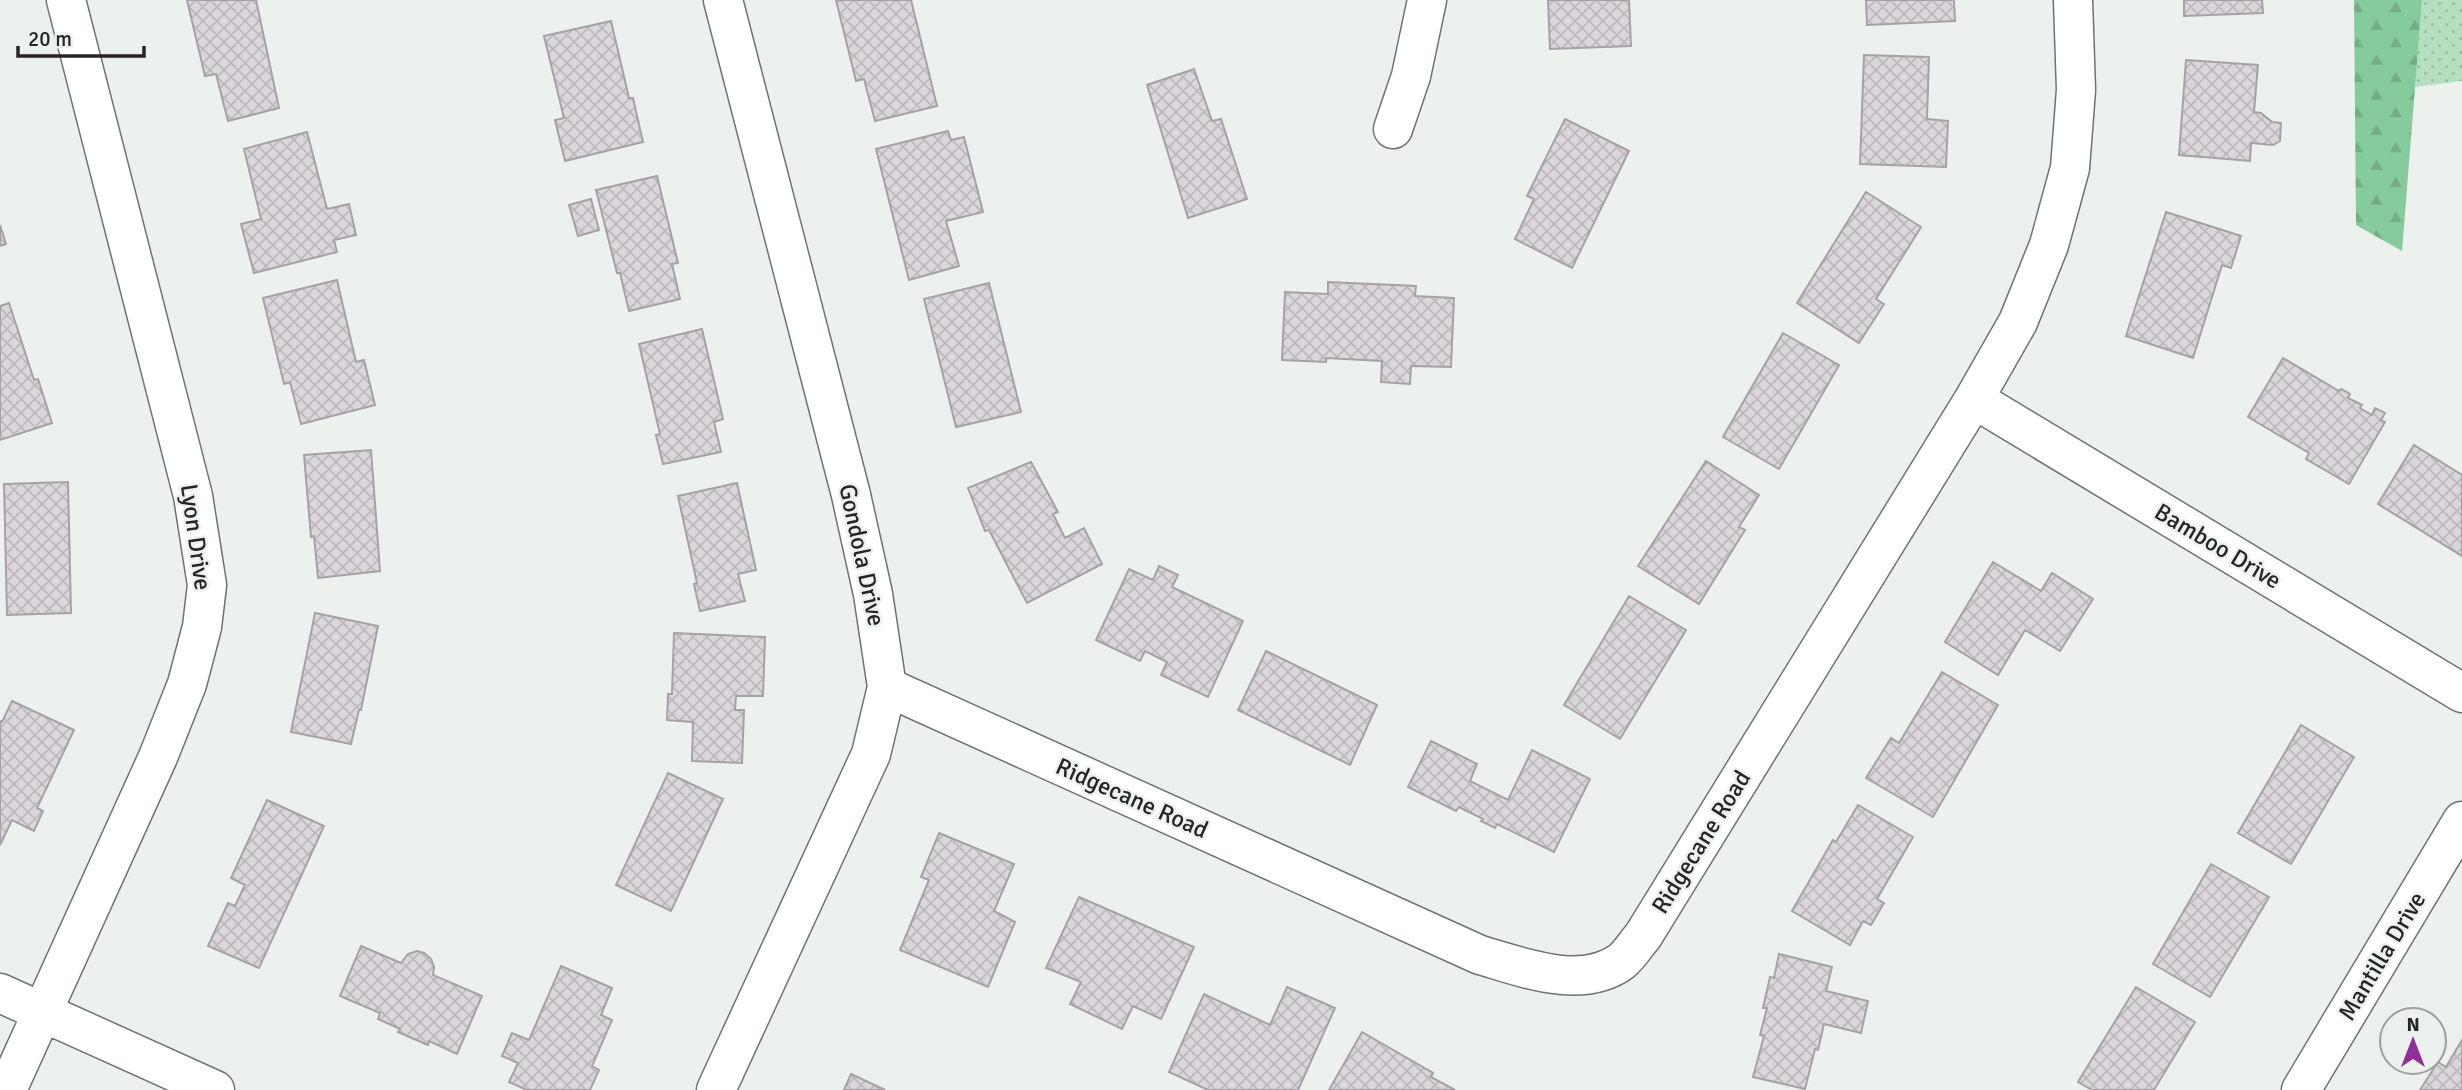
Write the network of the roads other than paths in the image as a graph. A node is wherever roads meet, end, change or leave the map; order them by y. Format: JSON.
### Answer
{"nodes":[{"id":1,"x":66,"y":0,"type":"edge"},
{"id":2,"x":723,"y":0,"type":"edge"},
{"id":3,"x":1427,"y":0,"type":"edge"},
{"id":4,"x":2073,"y":0,"type":"edge"},
{"id":5,"x":1394,"y":129,"type":"dead end"},
{"id":6,"x":1974,"y":399,"type":"junction"},
{"id":7,"x":887,"y":687,"type":"junction"},
{"id":8,"x":2462,"y":693,"type":"edge"},
{"id":9,"x":2462,"y":821,"type":"edge"},
{"id":10,"x":0,"y":993,"type":"edge"},
{"id":11,"x":42,"y":1011,"type":"junction"},
{"id":12,"x":7,"y":1090,"type":"edge"},
{"id":13,"x":215,"y":1090,"type":"edge"},
{"id":14,"x":716,"y":1090,"type":"edge"},
{"id":15,"x":2301,"y":1090,"type":"edge"}],
"edges":[{"from":1,"to":11,"type":"street","name":"Lyon Drive"},
{"from":2,"to":7,"type":"street","name":"Gondola Drive"},
{"from":3,"to":5,"type":"street"},
{"from":4,"to":6,"type":"street","name":"Ridgecane Road"},
{"from":6,"to":7,"type":"street","name":"Ridgecane Road"},
{"from":6,"to":8,"type":"street","name":"Bamboo Drive"},
{"from":7,"to":14,"type":"street","name":"Gondola Drive"},
{"from":9,"to":15,"type":"street","name":"Mantilla Drive"},
{"from":10,"to":11,"type":"street"},
{"from":11,"to":12,"type":"street","name":"Lyon Drive"},
{"from":11,"to":13,"type":"street"}]}
